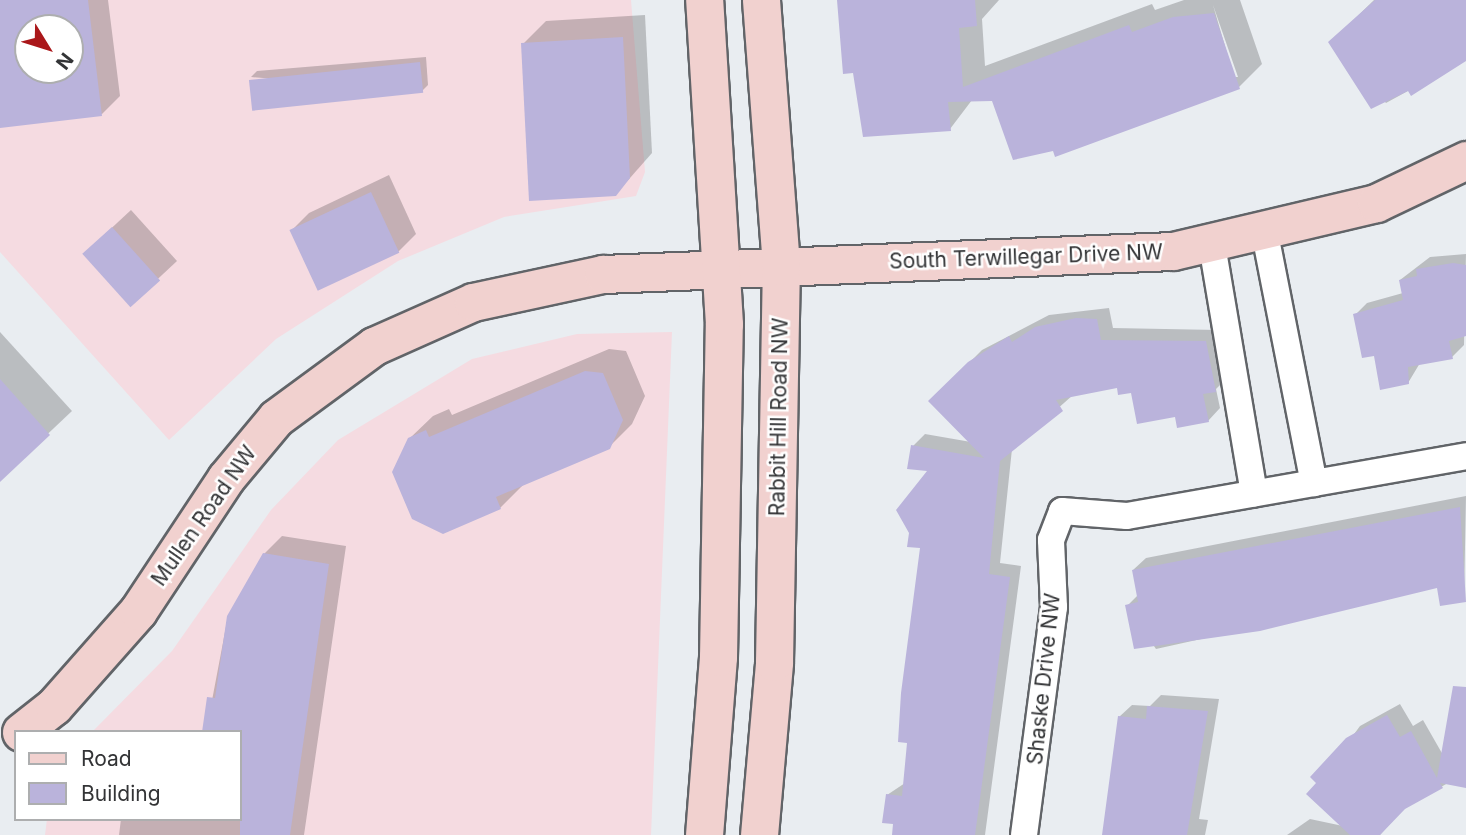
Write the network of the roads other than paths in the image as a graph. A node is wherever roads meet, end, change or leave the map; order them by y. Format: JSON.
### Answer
{"nodes":[{"id":1,"x":704,"y":0,"type":"edge"},
{"id":2,"x":761,"y":0,"type":"edge"},
{"id":3,"x":1466,"y":160,"type":"edge"},
{"id":4,"x":1265,"y":234,"type":"junction"},
{"id":5,"x":1212,"y":245,"type":"junction"},
{"id":6,"x":781,"y":266,"type":"junction"},
{"id":7,"x":721,"y":268,"type":"junction"},
{"id":8,"x":1466,"y":456,"type":"edge"},
{"id":9,"x":1314,"y":483,"type":"junction"},
{"id":10,"x":1254,"y":493,"type":"junction"},
{"id":11,"x":23,"y":730,"type":"edge"},
{"id":12,"x":14,"y":738,"type":"edge"},
{"id":13,"x":0,"y":749,"type":"edge"},
{"id":14,"x":704,"y":835,"type":"edge"},
{"id":15,"x":759,"y":835,"type":"edge"},
{"id":16,"x":1024,"y":835,"type":"edge"}],
"edges":[{"from":1,"to":7,"type":"street"},
{"from":2,"to":6,"type":"street","name":"Rabbit Hill Road NW"},
{"from":3,"to":4,"type":"street","name":"South Terwillegar Drive NW"},
{"from":4,"to":5,"type":"street","name":"South Terwillegar Drive NW"},
{"from":4,"to":9,"type":"street"},
{"from":5,"to":6,"type":"street","name":"South Terwillegar Drive NW"},
{"from":5,"to":10,"type":"street"},
{"from":6,"to":7,"type":"street","name":"Mullen Road NW"},
{"from":6,"to":15,"type":"street","name":"Rabbit Hill Road NW"},
{"from":7,"to":11,"type":"street","name":"Mullen Road NW"},
{"from":7,"to":14,"type":"street"},
{"from":8,"to":9,"type":"street","name":"Shaske Drive NW"},
{"from":9,"to":10,"type":"street","name":"Shaske Drive NW"},
{"from":10,"to":16,"type":"street","name":"Shaske Drive NW"},
{"from":12,"to":13,"type":"street"}]}
